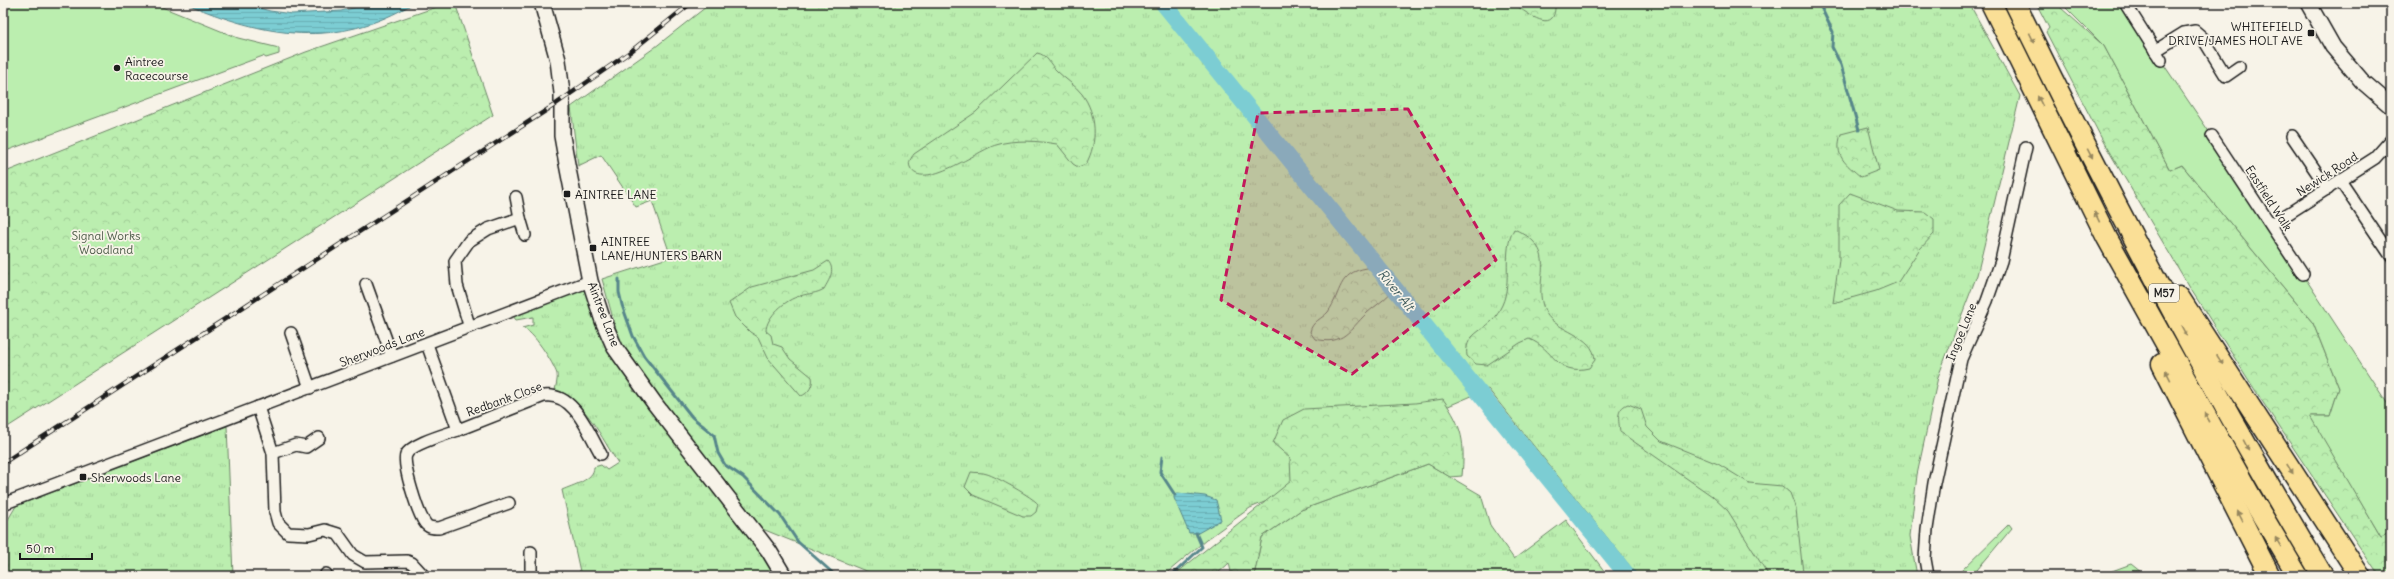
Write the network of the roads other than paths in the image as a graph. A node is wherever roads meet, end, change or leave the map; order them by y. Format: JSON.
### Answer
{"nodes":[{"id":1,"x":542,"y":3,"type":"edge"},
{"id":2,"x":1991,"y":3,"type":"edge"},
{"id":3,"x":2015,"y":3,"type":"edge"},
{"id":4,"x":2125,"y":3,"type":"edge"},
{"id":5,"x":2308,"y":3,"type":"edge"},
{"id":6,"x":2239,"y":67,"type":"dead end"},
{"id":7,"x":2391,"y":106,"type":"edge"},
{"id":8,"x":2212,"y":136,"type":"dead end"},
{"id":9,"x":2292,"y":136,"type":"dead end"},
{"id":10,"x":2391,"y":140,"type":"edge"},
{"id":11,"x":2026,"y":147,"type":"dead end"},
{"id":12,"x":2341,"y":182,"type":"junction"},
{"id":13,"x":2328,"y":189,"type":"junction"},
{"id":14,"x":516,"y":197,"type":"dead end"},
{"id":15,"x":2113,"y":199,"type":"junction"},
{"id":16,"x":520,"y":218,"type":"junction"},
{"id":17,"x":2272,"y":224,"type":"junction"},
{"id":18,"x":525,"y":235,"type":"dead end"},
{"id":19,"x":2107,"y":238,"type":"junction"},
{"id":20,"x":2390,"y":254,"type":"edge"},
{"id":21,"x":2303,"y":274,"type":"dead end"},
{"id":22,"x":590,"y":280,"type":"junction"},
{"id":23,"x":366,"y":284,"type":"dead end"},
{"id":24,"x":469,"y":325,"type":"junction"},
{"id":25,"x":291,"y":333,"type":"dead end"},
{"id":26,"x":427,"y":344,"type":"junction"},
{"id":27,"x":392,"y":356,"type":"junction"},
{"id":28,"x":310,"y":388,"type":"junction"},
{"id":29,"x":258,"y":407,"type":"junction"},
{"id":30,"x":458,"y":430,"type":"junction"},
{"id":31,"x":319,"y":438,"type":"dead end"},
{"id":32,"x":273,"y":452,"type":"junction"},
{"id":33,"x":601,"y":454,"type":"dead end"},
{"id":34,"x":508,"y":503,"type":"dead end"},
{"id":35,"x":3,"y":504,"type":"edge"},
{"id":36,"x":531,"y":552,"type":"dead end"},
{"id":37,"x":424,"y":576,"type":"edge"},
{"id":38,"x":531,"y":576,"type":"edge"},
{"id":39,"x":784,"y":576,"type":"edge"},
{"id":40,"x":1928,"y":576,"type":"edge"},
{"id":41,"x":2270,"y":576,"type":"edge"},
{"id":42,"x":2298,"y":576,"type":"edge"},
{"id":43,"x":2323,"y":576,"type":"edge"},
{"id":44,"x":2360,"y":576,"type":"edge"}],
"edges":[{"from":1,"to":22,"type":"main road","name":"Aintree Lane"},
{"from":19,"to":2,"type":"highway","number":"M57","one_way":true},
{"from":3,"to":15,"type":"highway","number":"M57","one_way":true},
{"from":4,"to":6,"type":"street"},
{"from":5,"to":7,"type":"main road"},
{"from":8,"to":17,"type":"street","name":"Eastfield Walk"},
{"from":9,"to":13,"type":"street"},
{"from":10,"to":12,"type":"street","name":"Newick Road"},
{"from":11,"to":40,"type":"street","name":"Ingoe Lane"},
{"from":12,"to":13,"type":"street","name":"Newick Road"},
{"from":12,"to":20,"type":"street"},
{"from":13,"to":17,"type":"street","name":"Newick Road"},
{"from":14,"to":16,"type":"street"},
{"from":15,"to":43,"type":"highway","number":"M57","one_way":true},
{"from":15,"to":44,"type":"highway","number":"M57","one_way":true},
{"from":16,"to":18,"type":"street"},
{"from":16,"to":24,"type":"street"},
{"from":17,"to":21,"type":"street","name":"Eastfield Walk"},
{"from":41,"to":19,"type":"highway","number":"M57","one_way":true},
{"from":42,"to":19,"type":"highway","number":"M57","one_way":true},
{"from":22,"to":24,"type":"street","name":"Sherwoods Lane"},
{"from":22,"to":39,"type":"main road","name":"Aintree Lane"},
{"from":23,"to":27,"type":"street"},
{"from":24,"to":26,"type":"street","name":"Sherwoods Lane"},
{"from":25,"to":28,"type":"street"},
{"from":26,"to":27,"type":"street","name":"Sherwoods Lane"},
{"from":26,"to":30,"type":"street","name":"Redbank Close"},
{"from":27,"to":28,"type":"street","name":"Sherwoods Lane"},
{"from":28,"to":29,"type":"street","name":"Sherwoods Lane"},
{"from":29,"to":32,"type":"street"},
{"from":29,"to":35,"type":"street","name":"Sherwoods Lane"},
{"from":30,"to":33,"type":"street","name":"Redbank Close"},
{"from":30,"to":34,"type":"street","name":"Redbank Close"},
{"from":31,"to":32,"type":"street"},
{"from":32,"to":37,"type":"street"},
{"from":36,"to":38,"type":"street"}]}
